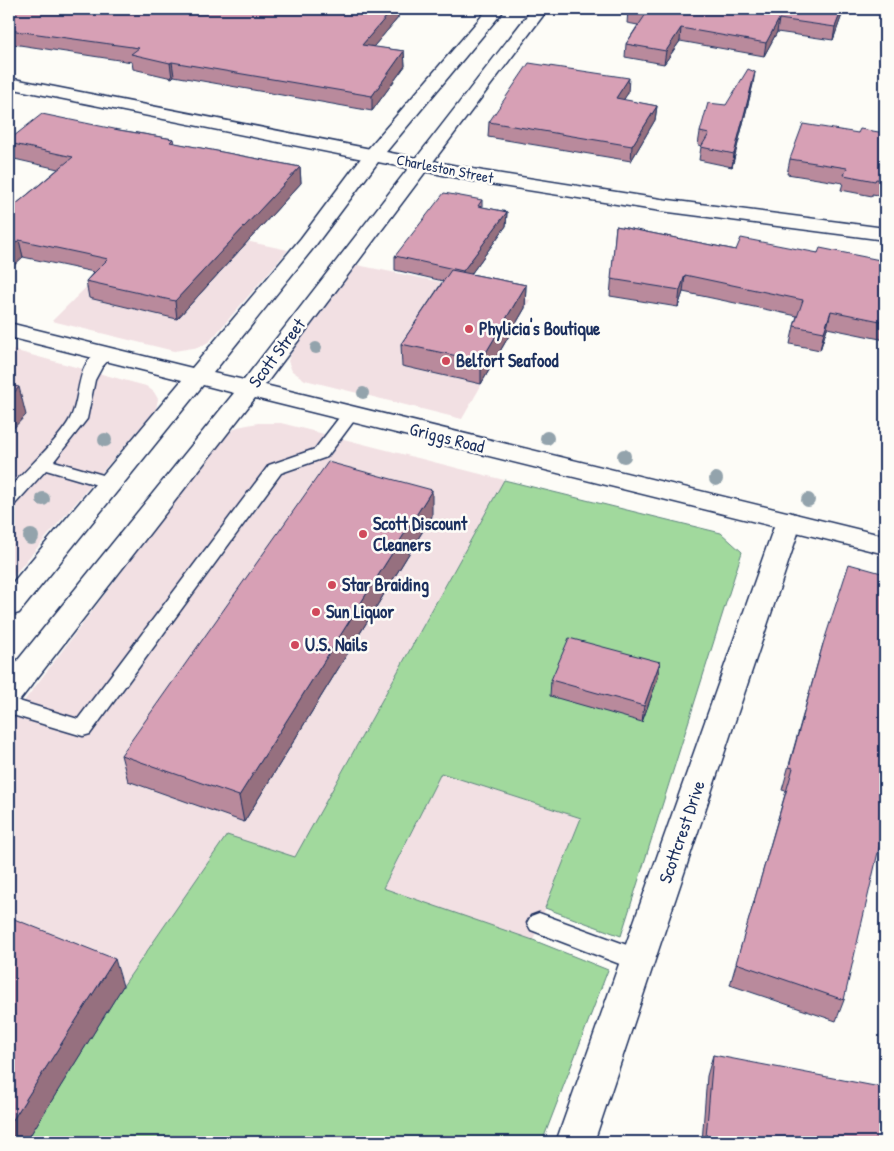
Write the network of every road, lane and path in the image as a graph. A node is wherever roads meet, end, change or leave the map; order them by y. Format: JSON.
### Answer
{"nodes":[{"id":1,"x":497,"y":9,"type":"edge"},
{"id":2,"x":540,"y":9,"type":"edge"},
{"id":3,"x":9,"y":83,"type":"edge"},
{"id":4,"x":374,"y":154,"type":"junction"},
{"id":5,"x":421,"y":164,"type":"junction"},
{"id":6,"x":885,"y":234,"type":"edge"},
{"id":7,"x":9,"y":330,"type":"edge"},
{"id":8,"x":105,"y":355,"type":"junction"},
{"id":9,"x":198,"y":377,"type":"junction"},
{"id":10,"x":249,"y":390,"type":"junction"},
{"id":11,"x":352,"y":414,"type":"junction"},
{"id":12,"x":42,"y":463,"type":"junction"},
{"id":13,"x":111,"y":483,"type":"junction"},
{"id":14,"x":9,"y":500,"type":"edge"},
{"id":15,"x":789,"y":521,"type":"junction"},
{"id":16,"x":885,"y":545,"type":"edge"},
{"id":17,"x":9,"y":606,"type":"edge"},
{"id":18,"x":9,"y":692,"type":"edge"},
{"id":19,"x":9,"y":706,"type":"edge"},
{"id":20,"x":539,"y":924,"type":"dead end"},
{"id":21,"x":638,"y":960,"type":"junction"},
{"id":22,"x":575,"y":1142,"type":"edge"}],
"edges":[{"from":1,"to":4,"type":"main road"},
{"from":2,"to":5,"type":"main road","name":"Scott Street"},
{"from":3,"to":4,"type":"main road","name":"Charleston Street"},
{"from":4,"to":5,"type":"main road","name":"Charleston Street"},
{"from":4,"to":9,"type":"main road"},
{"from":5,"to":6,"type":"main road","name":"Charleston Street"},
{"from":5,"to":10,"type":"main road","name":"Scott Street"},
{"from":7,"to":8,"type":"main road","name":"Griggs Road"},
{"from":8,"to":9,"type":"main road","name":"Griggs Road"},
{"from":8,"to":12,"type":"lane"},
{"from":9,"to":10,"type":"main road","name":"Griggs Road"},
{"from":9,"to":13,"type":"main road"},
{"from":10,"to":11,"type":"main road","name":"Griggs Road"},
{"from":10,"to":18,"type":"main road","name":"Scott Street"},
{"from":11,"to":15,"type":"main road","name":"Griggs Road"},
{"from":11,"to":19,"type":"lane"},
{"from":12,"to":13,"type":"lane"},
{"from":12,"to":14,"type":"lane"},
{"from":13,"to":17,"type":"main road"},
{"from":15,"to":16,"type":"main road","name":"Griggs Road"},
{"from":15,"to":21,"type":"main road","name":"Scottcrest Drive"},
{"from":20,"to":21,"type":"lane"},
{"from":21,"to":22,"type":"main road","name":"Scottcrest Drive"}]}
